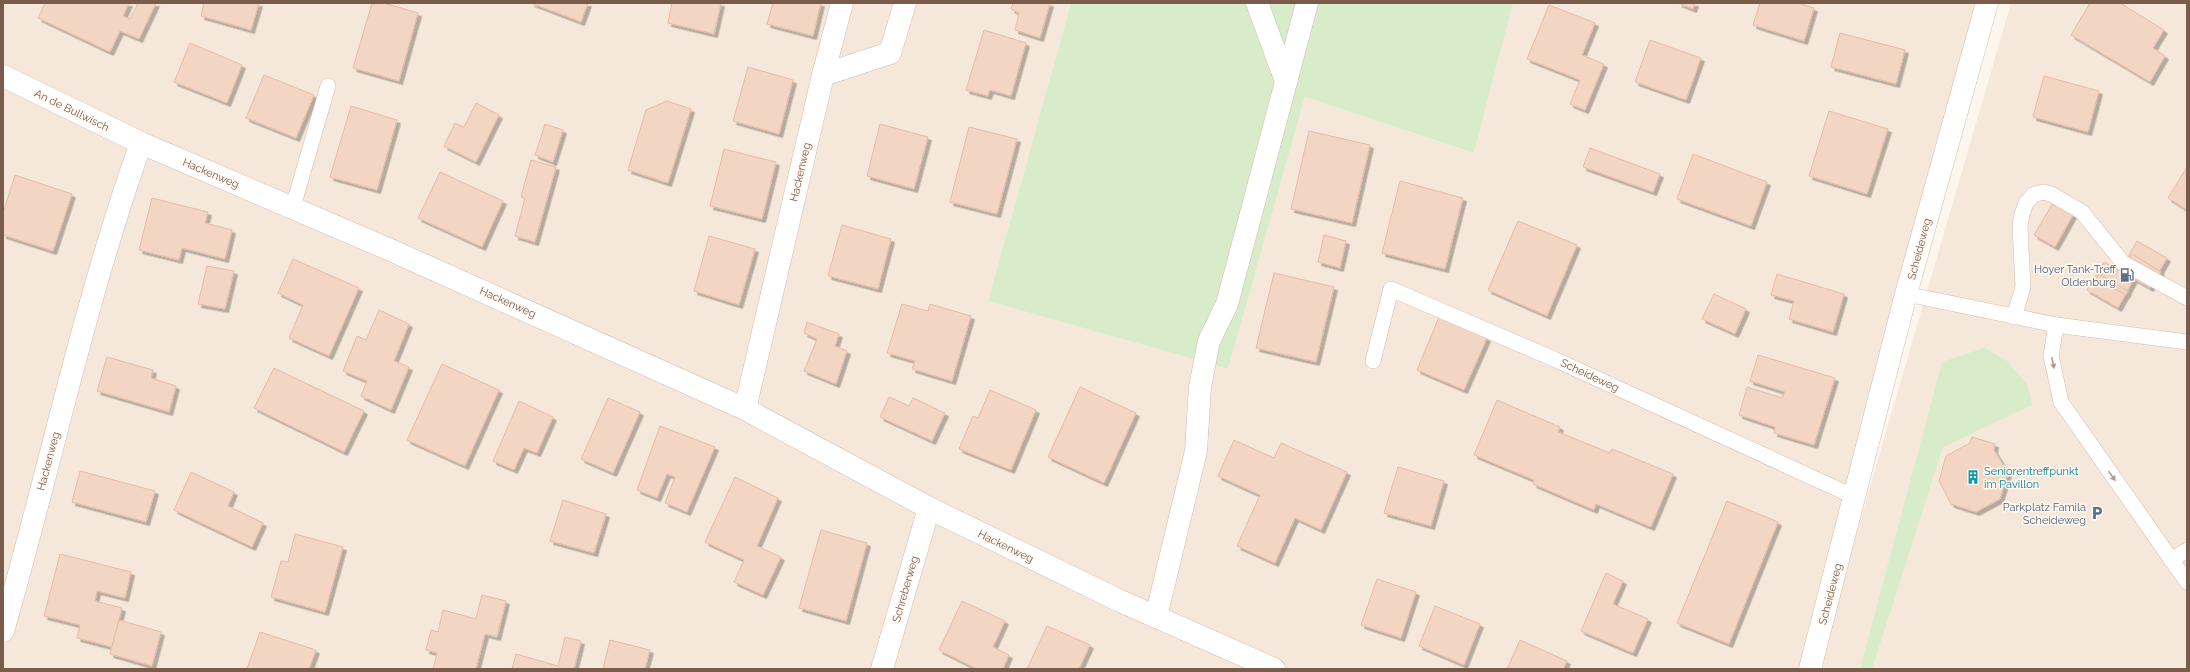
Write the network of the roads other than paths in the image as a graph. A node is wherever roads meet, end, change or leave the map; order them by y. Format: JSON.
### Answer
{"nodes":[{"id":1,"x":842,"y":3,"type":"edge"},
{"id":2,"x":905,"y":3,"type":"edge"},
{"id":3,"x":1257,"y":3,"type":"edge"},
{"id":4,"x":1307,"y":3,"type":"edge"},
{"id":5,"x":1988,"y":3,"type":"edge"},
{"id":6,"x":823,"y":75,"type":"junction"},
{"id":7,"x":3,"y":76,"type":"edge"},
{"id":8,"x":1286,"y":81,"type":"junction"},
{"id":9,"x":328,"y":86,"type":"dead end"},
{"id":10,"x":141,"y":143,"type":"junction"},
{"id":11,"x":292,"y":208,"type":"junction"},
{"id":12,"x":1906,"y":294,"type":"junction"},
{"id":13,"x":2187,"y":298,"type":"edge"},
{"id":14,"x":2014,"y":317,"type":"junction"},
{"id":15,"x":2056,"y":325,"type":"junction"},
{"id":16,"x":2187,"y":342,"type":"edge"},
{"id":17,"x":1373,"y":361,"type":"dead end"},
{"id":18,"x":745,"y":409,"type":"junction"},
{"id":19,"x":1855,"y":496,"type":"junction"},
{"id":20,"x":929,"y":508,"type":"junction"},
{"id":21,"x":2187,"y":550,"type":"edge"},
{"id":22,"x":2171,"y":560,"type":"junction"},
{"id":23,"x":2187,"y":582,"type":"edge"},
{"id":24,"x":1156,"y":617,"type":"junction"},
{"id":25,"x":3,"y":631,"type":"edge"},
{"id":26,"x":882,"y":669,"type":"edge"},
{"id":27,"x":1274,"y":669,"type":"edge"},
{"id":28,"x":1810,"y":669,"type":"edge"}],
"edges":[{"from":1,"to":6,"type":"street","name":"Hackenweg"},
{"from":2,"to":6,"type":"street"},
{"from":3,"to":8,"type":"street"},
{"from":4,"to":8,"type":"street"},
{"from":5,"to":12,"type":"street","name":"Scheideweg"},
{"from":6,"to":18,"type":"street","name":"Hackenweg"},
{"from":7,"to":10,"type":"street","name":"An de Bullwisch"},
{"from":8,"to":24,"type":"street"},
{"from":9,"to":11,"type":"lane"},
{"from":10,"to":11,"type":"street","name":"Hackenweg"},
{"from":10,"to":25,"type":"street","name":"Hackenweg"},
{"from":11,"to":18,"type":"street","name":"Hackenweg"},
{"from":12,"to":14,"type":"lane"},
{"from":12,"to":19,"type":"street","name":"Scheideweg"},
{"from":13,"to":14,"type":"lane"},
{"from":14,"to":15,"type":"lane"},
{"from":15,"to":16,"type":"lane"},
{"from":15,"to":22,"type":"lane","one_way":true},
{"from":17,"to":19,"type":"lane","name":"Scheideweg"},
{"from":18,"to":20,"type":"street","name":"Hackenweg"},
{"from":19,"to":28,"type":"street","name":"Scheideweg"},
{"from":20,"to":24,"type":"street","name":"Hackenweg"},
{"from":20,"to":26,"type":"street","name":"Schreberweg"},
{"from":21,"to":22,"type":"lane"},
{"from":22,"to":23,"type":"lane"},
{"from":24,"to":27,"type":"street","name":"Hackenweg"}]}
